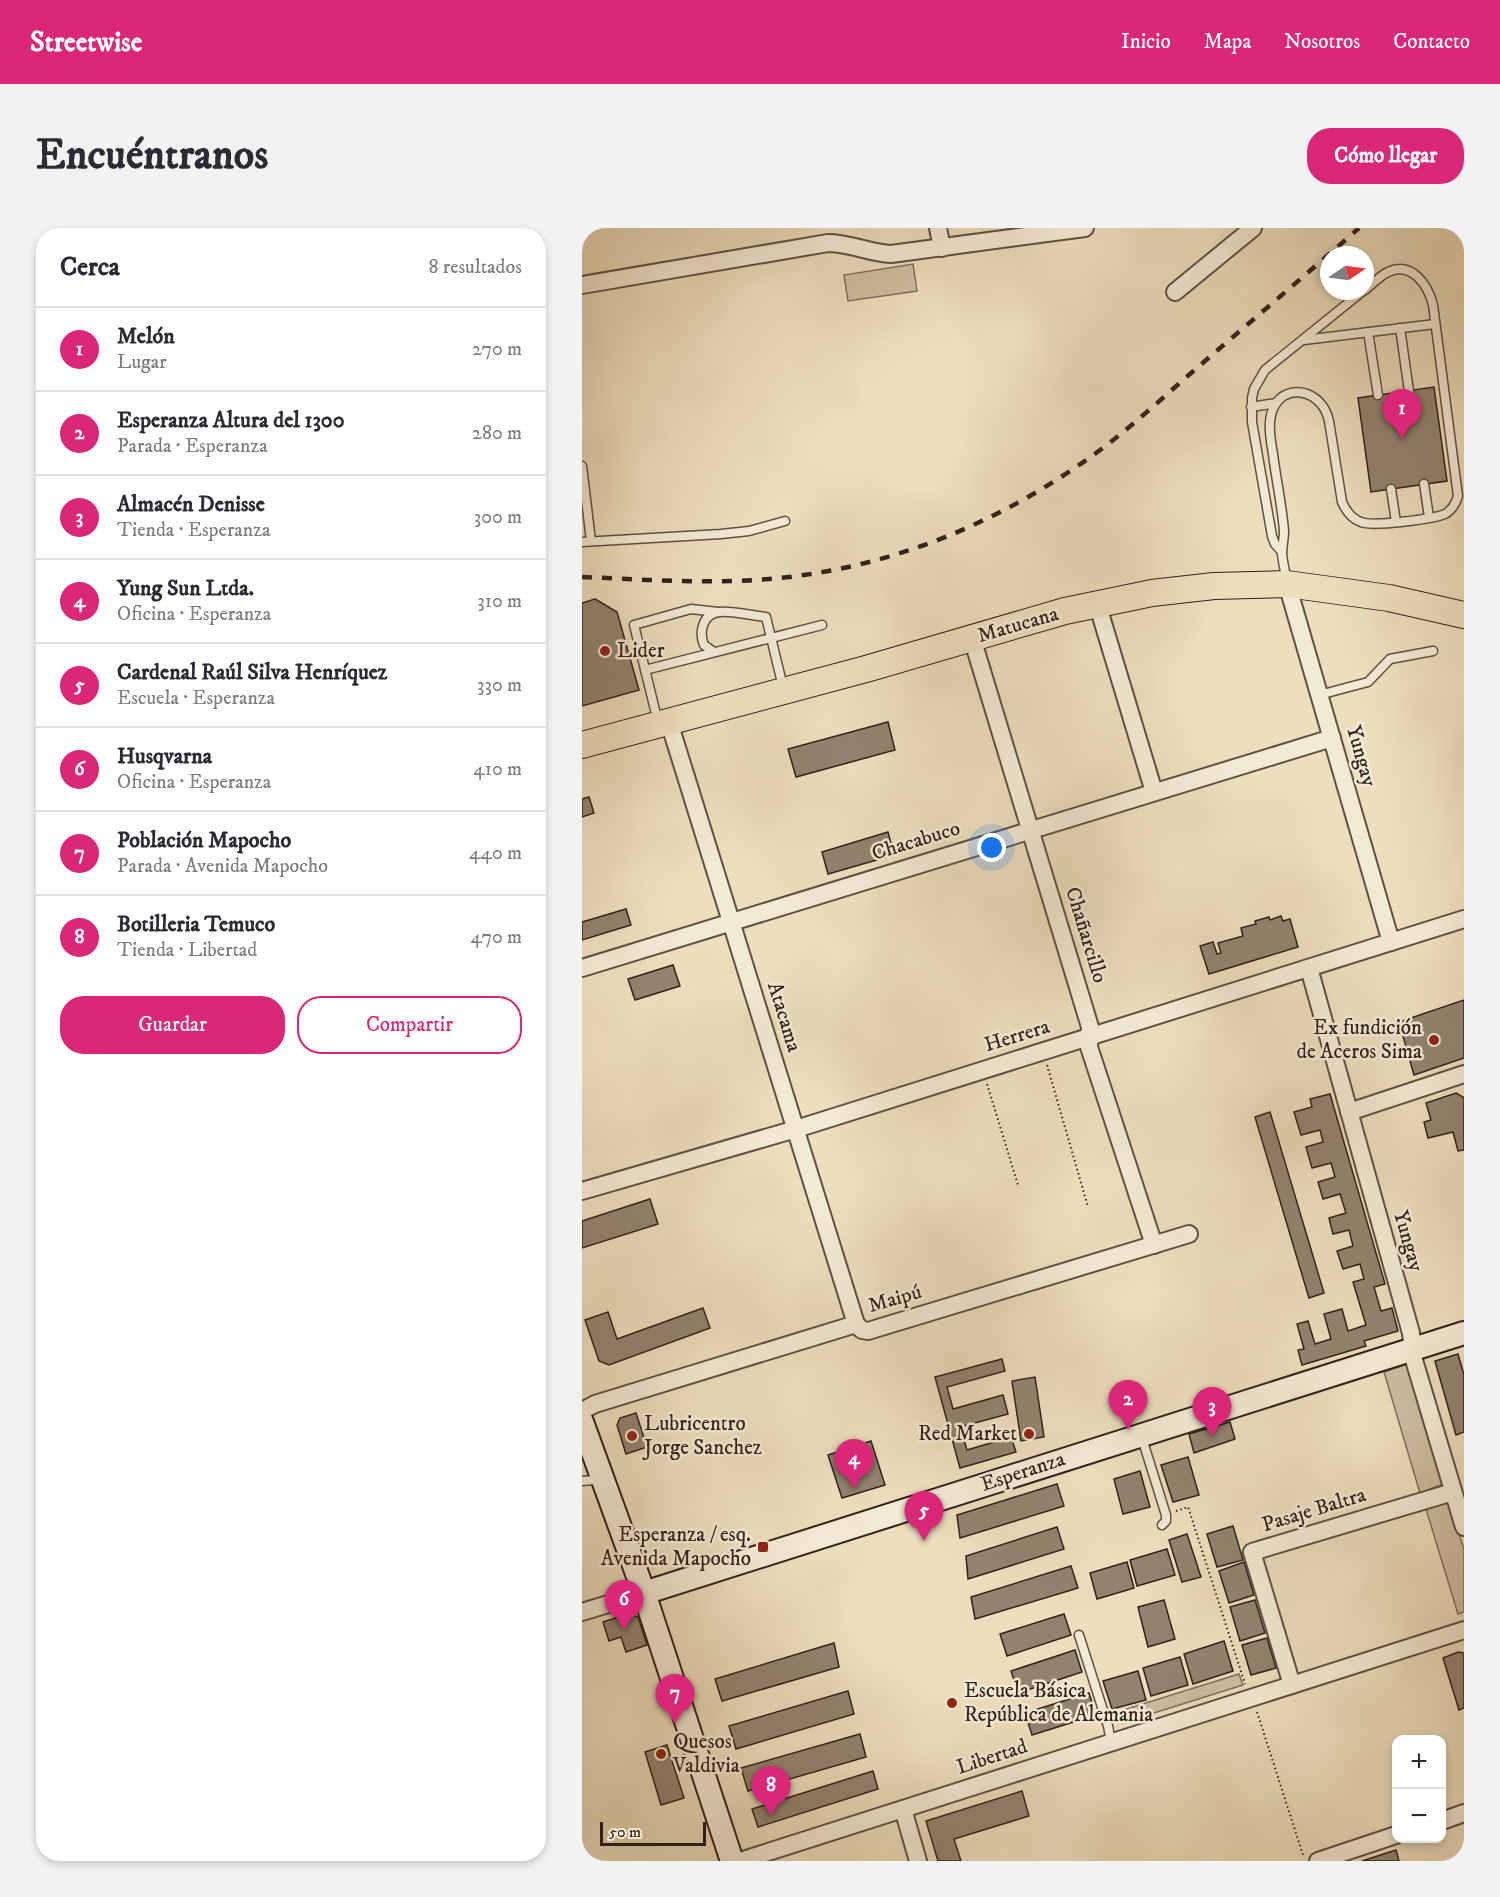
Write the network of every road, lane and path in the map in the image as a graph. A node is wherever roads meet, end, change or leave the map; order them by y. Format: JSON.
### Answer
{"nodes":[{"id":1,"x":938,"y":228,"type":"edge"},
{"id":2,"x":1085,"y":228,"type":"edge"},
{"id":3,"x":1253,"y":228,"type":"edge"},
{"id":4,"x":942,"y":248,"type":"junction"},
{"id":5,"x":1374,"y":282,"type":"edge"},
{"id":6,"x":582,"y":285,"type":"edge"},
{"id":7,"x":1175,"y":292,"type":"dead end"},
{"id":8,"x":1352,"y":300,"type":"edge"},
{"id":9,"x":1435,"y":324,"type":"junction"},
{"id":10,"x":1400,"y":328,"type":"junction"},
{"id":11,"x":1368,"y":332,"type":"junction"},
{"id":12,"x":1302,"y":340,"type":"junction"},
{"id":13,"x":1409,"y":391,"type":"dead end"},
{"id":14,"x":1378,"y":395,"type":"dead end"},
{"id":15,"x":1276,"y":403,"type":"junction"},
{"id":16,"x":1251,"y":407,"type":"junction"},
{"id":17,"x":582,"y":466,"type":"edge"},
{"id":18,"x":1424,"y":484,"type":"dead end"},
{"id":19,"x":1391,"y":489,"type":"dead end"},
{"id":20,"x":1429,"y":517,"type":"junction"},
{"id":21,"x":785,"y":521,"type":"dead end"},
{"id":22,"x":1396,"y":522,"type":"junction"},
{"id":23,"x":587,"y":542,"type":"edge"},
{"id":24,"x":1282,"y":552,"type":"junction"},
{"id":25,"x":1287,"y":584,"type":"junction"},
{"id":26,"x":1097,"y":603,"type":"junction"},
{"id":27,"x":718,"y":612,"type":"junction"},
{"id":28,"x":1464,"y":615,"type":"edge"},
{"id":29,"x":822,"y":625,"type":"dead end"},
{"id":30,"x":771,"y":638,"type":"junction"},
{"id":31,"x":972,"y":638,"type":"junction"},
{"id":32,"x":1433,"y":651,"type":"dead end"},
{"id":33,"x":714,"y":652,"type":"junction"},
{"id":34,"x":645,"y":670,"type":"junction"},
{"id":35,"x":784,"y":690,"type":"junction"},
{"id":36,"x":1319,"y":695,"type":"junction"},
{"id":37,"x":664,"y":724,"type":"junction"},
{"id":38,"x":1332,"y":738,"type":"junction"},
{"id":39,"x":582,"y":745,"type":"edge"},
{"id":40,"x":1154,"y":792,"type":"junction"},
{"id":41,"x":1030,"y":830,"type":"junction"},
{"id":42,"x":1464,"y":919,"type":"edge"},
{"id":43,"x":731,"y":922,"type":"junction"},
{"id":44,"x":1391,"y":942,"type":"junction"},
{"id":45,"x":582,"y":968,"type":"edge"},
{"id":46,"x":1309,"y":968,"type":"junction"},
{"id":47,"x":1089,"y":1037,"type":"junction"},
{"id":48,"x":1049,"y":1072,"type":"dead end"},
{"id":49,"x":1464,"y":1074,"type":"edge"},
{"id":50,"x":989,"y":1092,"type":"dead end"},
{"id":51,"x":1349,"y":1112,"type":"junction"},
{"id":52,"x":796,"y":1129,"type":"junction"},
{"id":53,"x":1018,"y":1185,"type":"dead end"},
{"id":54,"x":582,"y":1191,"type":"edge"},
{"id":55,"x":1088,"y":1207,"type":"dead end"},
{"id":56,"x":1189,"y":1234,"type":"dead end"},
{"id":57,"x":1154,"y":1245,"type":"junction"},
{"id":58,"x":856,"y":1324,"type":"junction"},
{"id":59,"x":1464,"y":1333,"type":"edge"},
{"id":60,"x":1413,"y":1349,"type":"junction"},
{"id":61,"x":583,"y":1423,"type":"edge"},
{"id":62,"x":1141,"y":1435,"type":"junction"},
{"id":63,"x":582,"y":1481,"type":"edge"},
{"id":64,"x":605,"y":1486,"type":"junction"},
{"id":65,"x":1453,"y":1492,"type":"junction"},
{"id":66,"x":1166,"y":1515,"type":"junction"},
{"id":67,"x":1162,"y":1525,"type":"dead end"},
{"id":68,"x":1464,"y":1527,"type":"edge"},
{"id":69,"x":644,"y":1593,"type":"junction"},
{"id":70,"x":582,"y":1612,"type":"edge"},
{"id":71,"x":1464,"y":1630,"type":"edge"},
{"id":72,"x":1079,"y":1635,"type":"dead end"},
{"id":73,"x":1292,"y":1685,"type":"junction"},
{"id":74,"x":1249,"y":1691,"type":"junction"},
{"id":75,"x":1111,"y":1743,"type":"junction"},
{"id":76,"x":903,"y":1809,"type":"junction"},
{"id":77,"x":1464,"y":1814,"type":"edge"},
{"id":78,"x":1446,"y":1820,"type":"edge"},
{"id":79,"x":1392,"y":1836,"type":"edge"},
{"id":80,"x":732,"y":1861,"type":"edge"},
{"id":81,"x":740,"y":1861,"type":"edge"},
{"id":82,"x":918,"y":1861,"type":"edge"},
{"id":83,"x":1304,"y":1861,"type":"edge"},
{"id":84,"x":1318,"y":1861,"type":"edge"}],
"edges":[{"from":1,"to":4,"type":"street"},
{"from":2,"to":4,"type":"street"},
{"from":3,"to":7,"type":"street"},
{"from":4,"to":6,"type":"street"},
{"from":5,"to":9,"type":"lane"},
{"from":8,"to":12,"type":"lane"},
{"from":9,"to":10,"type":"lane"},
{"from":9,"to":20,"type":"lane"},
{"from":10,"to":11,"type":"lane"},
{"from":10,"to":13,"type":"lane"},
{"from":11,"to":12,"type":"lane"},
{"from":11,"to":14,"type":"lane"},
{"from":12,"to":16,"type":"lane"},
{"from":15,"to":16,"type":"lane"},
{"from":15,"to":22,"type":"lane"},
{"from":15,"to":24,"type":"lane"},
{"from":16,"to":24,"type":"lane"},
{"from":17,"to":23,"type":"lane"},
{"from":18,"to":20,"type":"lane"},
{"from":19,"to":22,"type":"lane"},
{"from":20,"to":22,"type":"lane"},
{"from":21,"to":23,"type":"lane"},
{"from":24,"to":25,"type":"lane"},
{"from":25,"to":26,"type":"main road","name":"Matucana"},
{"from":25,"to":28,"type":"main road","name":"Matucana"},
{"from":25,"to":36,"type":"street","name":"Yungay"},
{"from":26,"to":31,"type":"main road","name":"Matucana"},
{"from":26,"to":40,"type":"street"},
{"from":27,"to":30,"type":"lane"},
{"from":27,"to":33,"type":"lane"},
{"from":27,"to":34,"type":"lane"},
{"from":29,"to":30,"type":"lane"},
{"from":30,"to":33,"type":"lane"},
{"from":30,"to":35,"type":"lane"},
{"from":31,"to":35,"type":"main road","name":"Matucana"},
{"from":31,"to":41,"type":"street","name":"Chañarcillo"},
{"from":32,"to":36,"type":"lane"},
{"from":33,"to":34,"type":"lane"},
{"from":34,"to":37,"type":"lane"},
{"from":35,"to":37,"type":"main road","name":"Matucana"},
{"from":36,"to":38,"type":"street","name":"Yungay"},
{"from":37,"to":39,"type":"main road","name":"Matucana"},
{"from":37,"to":43,"type":"street","name":"Atacama"},
{"from":38,"to":40,"type":"street","name":"Chacabuco"},
{"from":38,"to":44,"type":"street","name":"Yungay"},
{"from":40,"to":41,"type":"street","name":"Chacabuco"},
{"from":41,"to":43,"type":"street","name":"Chacabuco"},
{"from":41,"to":47,"type":"street","name":"Chañarcillo"},
{"from":42,"to":44,"type":"street","name":"Herrera"},
{"from":43,"to":45,"type":"street","name":"Chacabuco"},
{"from":43,"to":52,"type":"street","name":"Atacama"},
{"from":44,"to":46,"type":"street","name":"Herrera"},
{"from":46,"to":47,"type":"street","name":"Herrera"},
{"from":46,"to":51,"type":"street","name":"Yungay"},
{"from":47,"to":52,"type":"street","name":"Herrera"},
{"from":47,"to":57,"type":"street","name":"Chañarcillo"},
{"from":48,"to":55,"type":"path"},
{"from":49,"to":51,"type":"street"},
{"from":50,"to":53,"type":"path"},
{"from":51,"to":60,"type":"street","name":"Yungay"},
{"from":52,"to":54,"type":"street","name":"Herrera"},
{"from":52,"to":58,"type":"street","name":"Atacama"},
{"from":56,"to":57,"type":"street","name":"Maipú"},
{"from":57,"to":58,"type":"street","name":"Maipú"},
{"from":58,"to":61,"type":"street","name":"Maipú"},
{"from":59,"to":60,"type":"main road","name":"Esperanza"},
{"from":60,"to":62,"type":"main road","name":"Esperanza"},
{"from":60,"to":65,"type":"street","name":"Yungay"},
{"from":61,"to":64,"type":"main road"},
{"from":62,"to":66,"type":"lane"},
{"from":62,"to":69,"type":"main road","name":"Esperanza"},
{"from":63,"to":64,"type":"lane"},
{"from":64,"to":69,"type":"main road"},
{"from":65,"to":68,"type":"street","name":"Yungay"},
{"from":65,"to":73,"type":"street","name":"Pasaje Baltra"},
{"from":66,"to":67,"type":"lane"},
{"from":66,"to":74,"type":"path"},
{"from":69,"to":70,"type":"street","name":"Esperanza"},
{"from":69,"to":80,"type":"main road"},
{"from":71,"to":73,"type":"street","name":"Libertad"},
{"from":72,"to":75,"type":"lane"},
{"from":73,"to":74,"type":"street","name":"Libertad"},
{"from":74,"to":75,"type":"street","name":"Libertad"},
{"from":74,"to":83,"type":"path"},
{"from":75,"to":76,"type":"street","name":"Libertad"},
{"from":76,"to":81,"type":"street","name":"Libertad"},
{"from":76,"to":82,"type":"street"},
{"from":77,"to":78,"type":"street"},
{"from":79,"to":84,"type":"street"}]}
